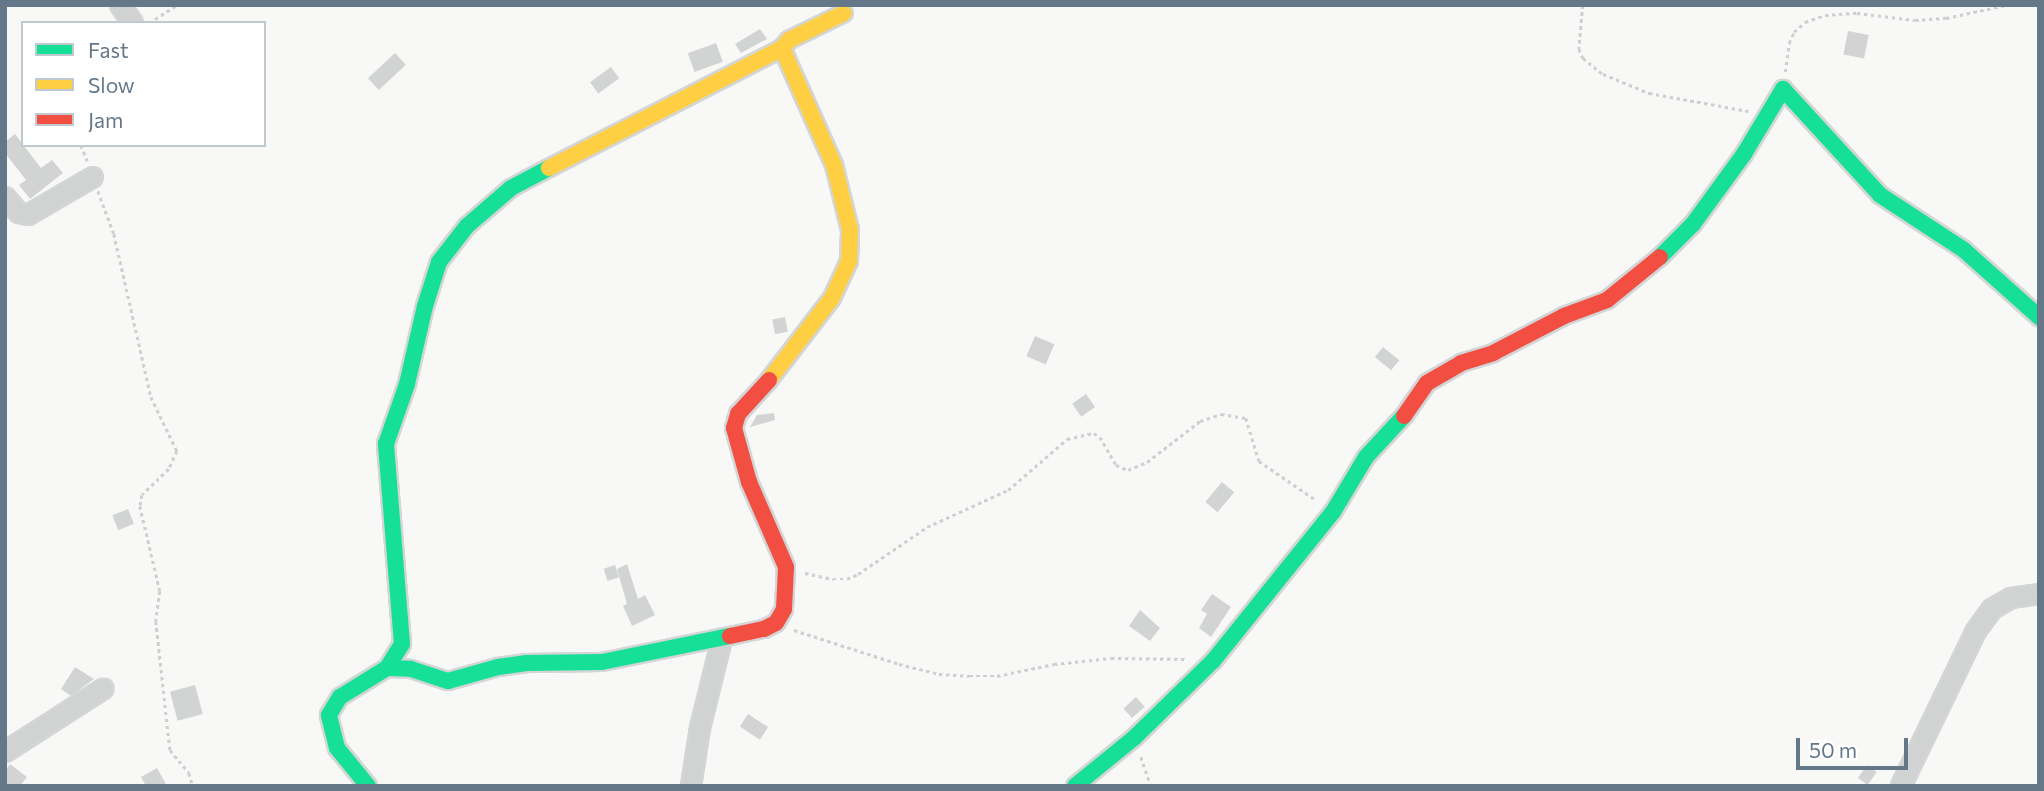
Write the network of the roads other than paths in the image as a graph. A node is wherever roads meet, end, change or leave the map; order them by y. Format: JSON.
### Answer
{"nodes":[{"id":1,"x":120,"y":5,"type":"edge"},
{"id":2,"x":844,"y":13,"type":"dead end"},
{"id":3,"x":132,"y":21,"type":"edge"},
{"id":4,"x":782,"y":48,"type":"junction"},
{"id":5,"x":93,"y":177,"type":"road end"},
{"id":6,"x":5,"y":197,"type":"edge"},
{"id":7,"x":2039,"y":317,"type":"edge"},
{"id":8,"x":2039,"y":594,"type":"edge"},
{"id":9,"x":722,"y":639,"type":"junction"},
{"id":10,"x":387,"y":668,"type":"junction"},
{"id":11,"x":103,"y":689,"type":"dead end"},
{"id":12,"x":5,"y":752,"type":"edge"},
{"id":13,"x":368,"y":786,"type":"edge"},
{"id":14,"x":691,"y":786,"type":"edge"},
{"id":15,"x":1075,"y":786,"type":"edge"},
{"id":16,"x":1901,"y":786,"type":"edge"}],
"edges":[{"from":1,"to":3,"type":"street"},
{"from":2,"to":4,"type":"street"},
{"from":4,"to":9,"type":"street"},
{"from":4,"to":10,"type":"street"},
{"from":5,"to":6,"type":"street"},
{"from":7,"to":15,"type":"street"},
{"from":8,"to":16,"type":"street"},
{"from":9,"to":10,"type":"street"},
{"from":9,"to":14,"type":"street"},
{"from":10,"to":13,"type":"street"},
{"from":11,"to":12,"type":"street"}]}
